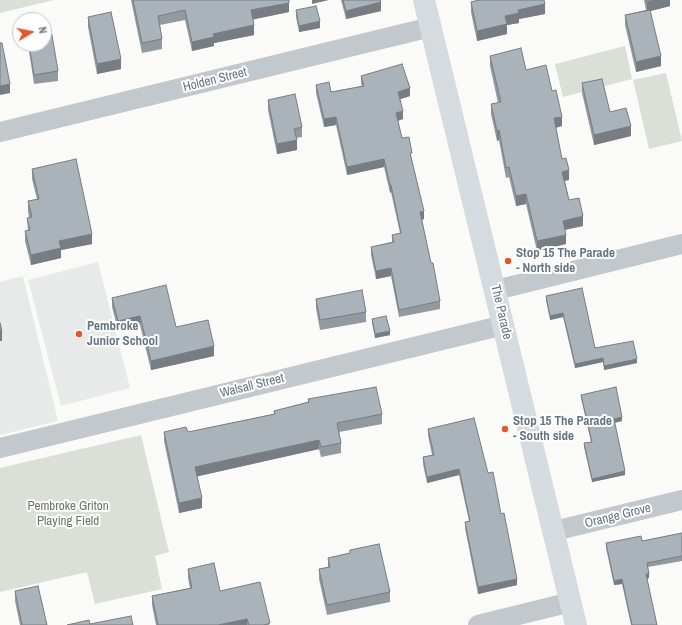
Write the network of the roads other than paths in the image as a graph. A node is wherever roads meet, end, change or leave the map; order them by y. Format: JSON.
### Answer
{"nodes":[{"id":1,"x":424,"y":0,"type":"edge"},
{"id":2,"x":431,"y":27,"type":"junction"},
{"id":3,"x":0,"y":132,"type":"edge"},
{"id":4,"x":682,"y":244,"type":"edge"},
{"id":5,"x":496,"y":290,"type":"junction"},
{"id":6,"x":504,"y":325,"type":"junction"},
{"id":7,"x":0,"y":448,"type":"edge"},
{"id":8,"x":682,"y":500,"type":"edge"},
{"id":9,"x":554,"y":531,"type":"junction"},
{"id":10,"x":571,"y":602,"type":"junction"},
{"id":11,"x":478,"y":625,"type":"edge"},
{"id":12,"x":576,"y":625,"type":"edge"}],
"edges":[{"from":1,"to":2,"type":"main road","name":"The Parade"},
{"from":2,"to":3,"type":"street","name":"Holden Street"},
{"from":2,"to":5,"type":"main road","name":"The Parade"},
{"from":4,"to":5,"type":"street"},
{"from":5,"to":6,"type":"main road","name":"The Parade"},
{"from":6,"to":7,"type":"street","name":"Walsall Street"},
{"from":6,"to":9,"type":"main road","name":"The Parade"},
{"from":8,"to":9,"type":"street","name":"Orange Grove"},
{"from":9,"to":10,"type":"main road","name":"The Parade"},
{"from":10,"to":11,"type":"street"},
{"from":10,"to":12,"type":"main road","name":"The Parade"}]}
